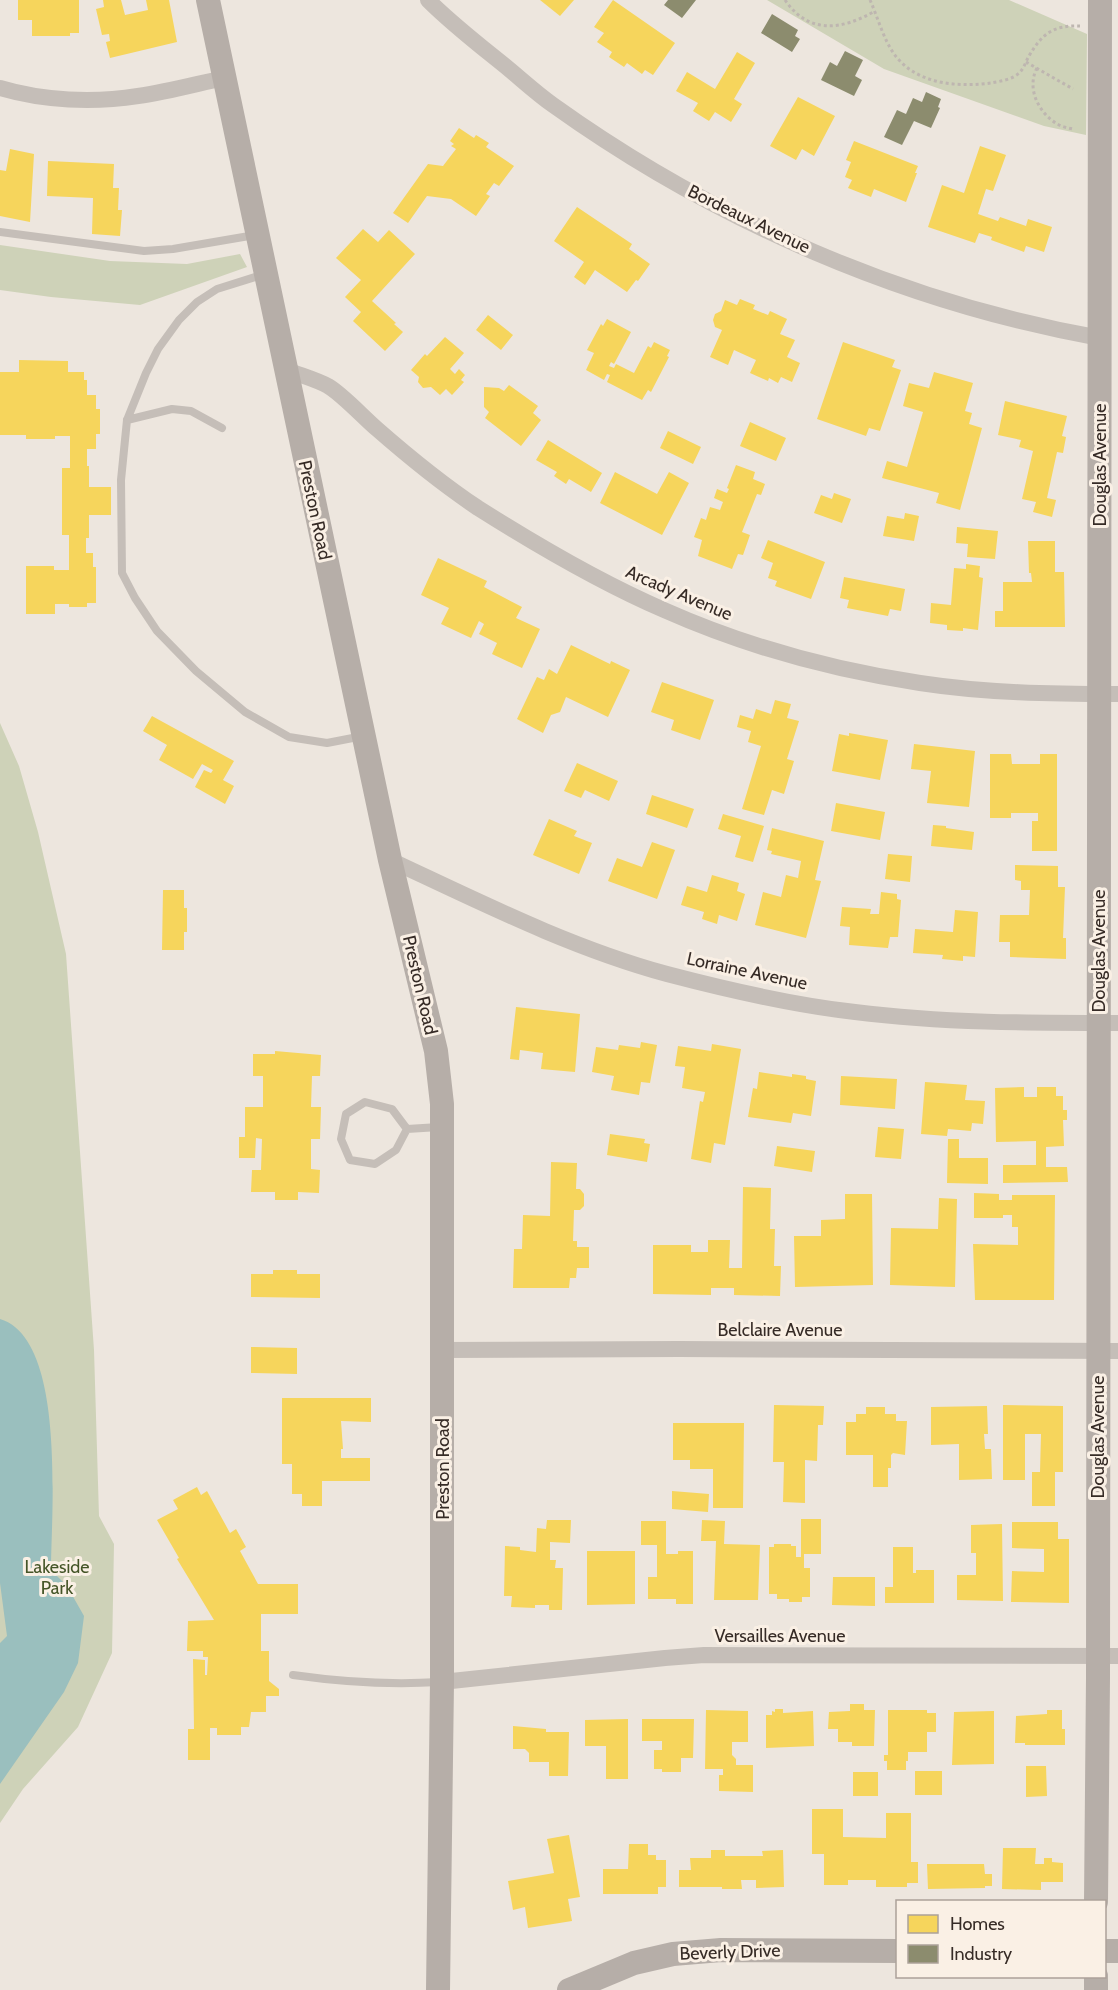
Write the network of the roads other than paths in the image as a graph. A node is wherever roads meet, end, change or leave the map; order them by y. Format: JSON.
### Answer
{"nodes":[{"id":1,"x":208,"y":0,"type":"edge"},
{"id":2,"x":428,"y":0,"type":"edge"},
{"id":3,"x":1100,"y":0,"type":"edge"},
{"id":4,"x":224,"y":78,"type":"junction"},
{"id":5,"x":0,"y":88,"type":"edge"},
{"id":6,"x":0,"y":232,"type":"edge"},
{"id":7,"x":257,"y":235,"type":"junction"},
{"id":8,"x":265,"y":274,"type":"junction"},
{"id":9,"x":1109,"y":340,"type":"edge"},
{"id":10,"x":285,"y":369,"type":"junction"},
{"id":11,"x":127,"y":420,"type":"junction"},
{"id":12,"x":222,"y":428,"type":"dead end"},
{"id":13,"x":1108,"y":694,"type":"edge"},
{"id":14,"x":364,"y":736,"type":"junction"},
{"id":15,"x":390,"y":860,"type":"junction"},
{"id":16,"x":1108,"y":1023,"type":"edge"},
{"id":17,"x":442,"y":1126,"type":"junction"},
{"id":18,"x":407,"y":1129,"type":"junction"},
{"id":19,"x":443,"y":1350,"type":"junction"},
{"id":20,"x":1108,"y":1351,"type":"edge"},
{"id":21,"x":1108,"y":1656,"type":"edge"},
{"id":22,"x":292,"y":1675,"type":"dead end"},
{"id":23,"x":442,"y":1682,"type":"junction"},
{"id":24,"x":1096,"y":1900,"type":"edge"},
{"id":25,"x":896,"y":1951,"type":"edge"},
{"id":26,"x":577,"y":1988,"type":"edge"},
{"id":27,"x":438,"y":1990,"type":"edge"}],
"edges":[{"from":1,"to":4,"type":"street","name":"Preston Road"},
{"from":2,"to":9,"type":"street","name":"Bordeaux Avenue"},
{"from":3,"to":9,"type":"street","name":"Douglas Avenue"},
{"from":4,"to":5,"type":"street"},
{"from":4,"to":7,"type":"street","name":"Preston Road"},
{"from":6,"to":7,"type":"lane"},
{"from":7,"to":8,"type":"street","name":"Preston Road"},
{"from":8,"to":10,"type":"street","name":"Preston Road"},
{"from":8,"to":11,"type":"lane"},
{"from":9,"to":13,"type":"street","name":"Douglas Avenue"},
{"from":10,"to":13,"type":"street","name":"Arcady Avenue"},
{"from":10,"to":14,"type":"street","name":"Preston Road"},
{"from":11,"to":12,"type":"lane"},
{"from":11,"to":14,"type":"lane"},
{"from":13,"to":16,"type":"street","name":"Douglas Avenue"},
{"from":14,"to":15,"type":"street","name":"Preston Road"},
{"from":15,"to":16,"type":"street","name":"Lorraine Avenue"},
{"from":15,"to":17,"type":"street","name":"Preston Road"},
{"from":16,"to":20,"type":"street","name":"Douglas Avenue"},
{"from":17,"to":18,"type":"lane"},
{"from":17,"to":19,"type":"street","name":"Preston Road"},
{"from":18,"to":18,"type":"lane"},
{"from":19,"to":20,"type":"street","name":"Belclaire Avenue"},
{"from":19,"to":23,"type":"street","name":"Preston Road"},
{"from":20,"to":21,"type":"street","name":"Douglas Avenue"},
{"from":21,"to":23,"type":"street","name":"Versailles Avenue"},
{"from":21,"to":24,"type":"street","name":"Douglas Avenue"},
{"from":22,"to":23,"type":"lane"},
{"from":23,"to":27,"type":"street","name":"Preston Road"},
{"from":25,"to":26,"type":"street","name":"Beverly Drive"}]}
